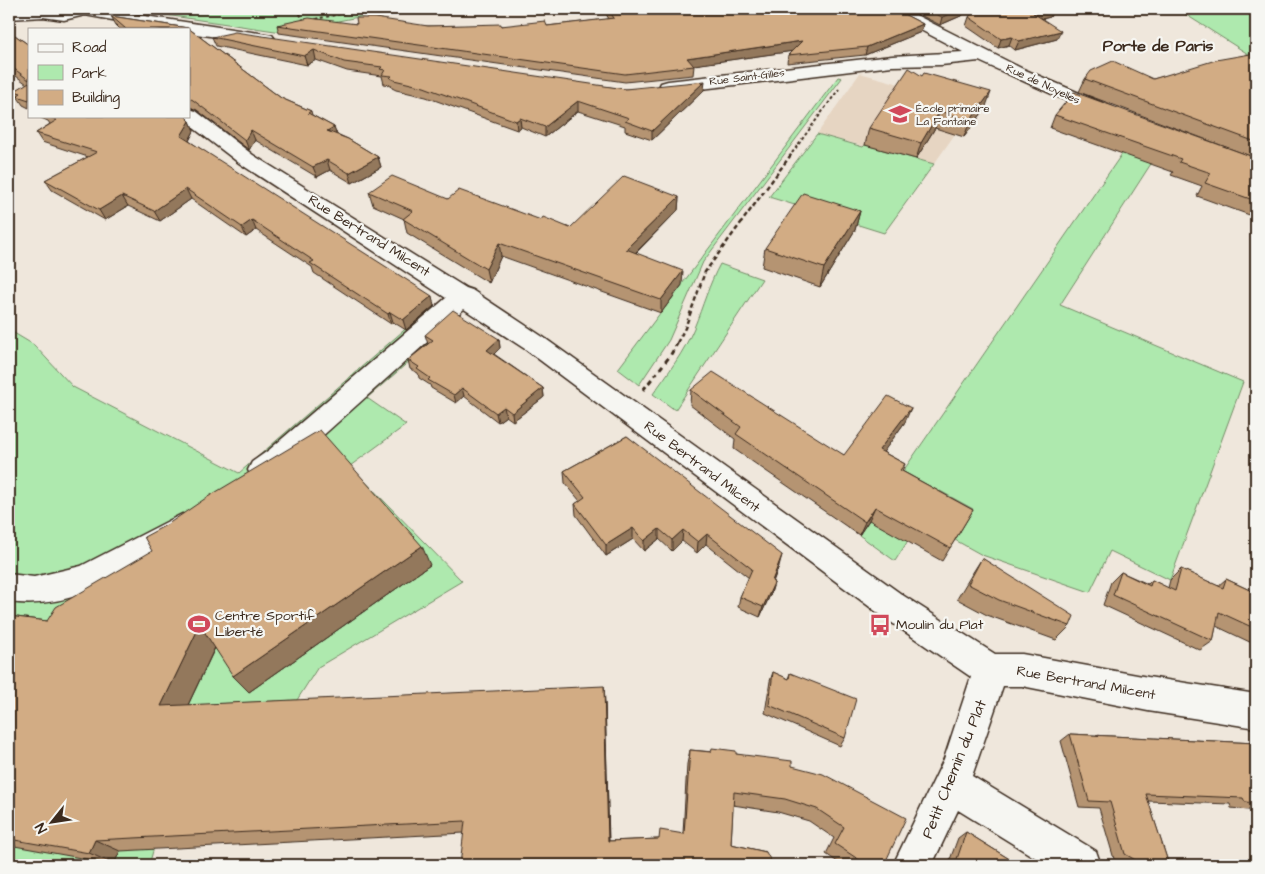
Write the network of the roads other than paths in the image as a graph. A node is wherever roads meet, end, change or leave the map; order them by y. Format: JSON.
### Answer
{"nodes":[{"id":1,"x":892,"y":9,"type":"edge"},
{"id":2,"x":43,"y":10,"type":"edge"},
{"id":3,"x":82,"y":11,"type":"edge"},
{"id":4,"x":9,"y":14,"type":"edge"},
{"id":5,"x":127,"y":18,"type":"junction"},
{"id":6,"x":90,"y":28,"type":"edge"},
{"id":7,"x":104,"y":28,"type":"edge"},
{"id":8,"x":280,"y":41,"type":"edge"},
{"id":9,"x":981,"y":55,"type":"junction"},
{"id":10,"x":653,"y":88,"type":"edge"},
{"id":11,"x":190,"y":116,"type":"edge"},
{"id":12,"x":1125,"y":119,"type":"edge"},
{"id":13,"x":464,"y":296,"type":"junction"},
{"id":14,"x":241,"y":485,"type":"edge"},
{"id":15,"x":203,"y":512,"type":"edge"},
{"id":16,"x":9,"y":588,"type":"edge"},
{"id":17,"x":990,"y":670,"type":"junction"},
{"id":18,"x":1256,"y":711,"type":"edge"},
{"id":19,"x":951,"y":784,"type":"junction"},
{"id":20,"x":912,"y":865,"type":"edge"},
{"id":21,"x":1082,"y":865,"type":"edge"}],
"edges":[{"from":1,"to":9,"type":"street","name":"Rue de Noyelles"},
{"from":2,"to":3,"type":"street"},
{"from":2,"to":4,"type":"street"},
{"from":3,"to":5,"type":"street"},
{"from":3,"to":6,"type":"street"},
{"from":5,"to":7,"type":"street"},
{"from":5,"to":8,"type":"street"},
{"from":9,"to":10,"type":"street","name":"Rue Saint-Gilles"},
{"from":9,"to":12,"type":"street","name":"Rue de Noyelles"},
{"from":11,"to":13,"type":"street","name":"Rue Bertrand Milcent"},
{"from":13,"to":14,"type":"street"},
{"from":13,"to":17,"type":"street","name":"Rue Bertrand Milcent"},
{"from":15,"to":16,"type":"street"},
{"from":17,"to":18,"type":"street","name":"Rue Bertrand Milcent"},
{"from":17,"to":19,"type":"street","name":"Petit Chemin du Plat"},
{"from":19,"to":20,"type":"street","name":"Petit Chemin du Plat"},
{"from":19,"to":21,"type":"street"}]}
